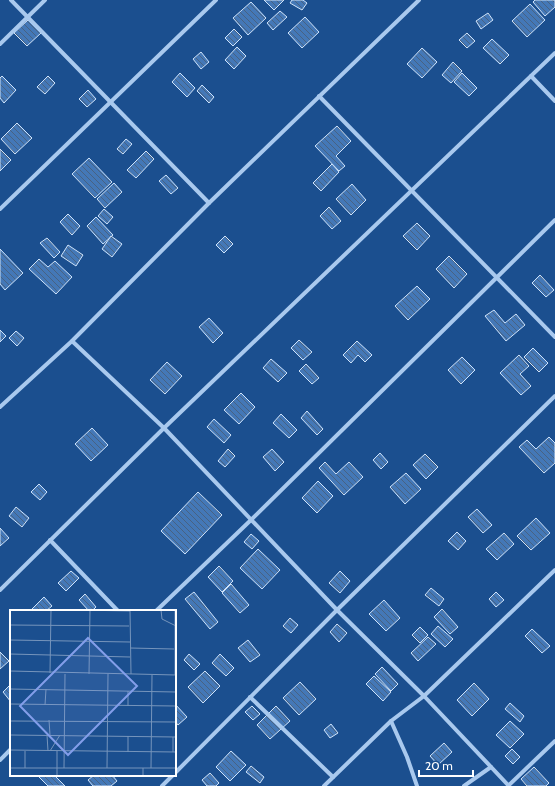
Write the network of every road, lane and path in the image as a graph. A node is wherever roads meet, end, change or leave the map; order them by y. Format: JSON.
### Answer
{"nodes":[{"id":1,"x":11,"y":0,"type":"edge"},
{"id":2,"x":45,"y":0,"type":"edge"},
{"id":3,"x":216,"y":0,"type":"edge"},
{"id":4,"x":419,"y":0,"type":"edge"},
{"id":5,"x":28,"y":18,"type":"junction"},
{"id":6,"x":0,"y":44,"type":"edge"},
{"id":7,"x":555,"y":53,"type":"edge"},
{"id":8,"x":531,"y":76,"type":"junction"},
{"id":9,"x":320,"y":96,"type":"junction"},
{"id":10,"x":555,"y":101,"type":"edge"},
{"id":11,"x":111,"y":102,"type":"junction"},
{"id":12,"x":413,"y":190,"type":"junction"},
{"id":13,"x":209,"y":203,"type":"junction"},
{"id":14,"x":0,"y":209,"type":"edge"},
{"id":15,"x":555,"y":220,"type":"edge"},
{"id":16,"x":496,"y":277,"type":"junction"},
{"id":17,"x":555,"y":337,"type":"edge"},
{"id":18,"x":72,"y":341,"type":"junction"},
{"id":19,"x":555,"y":396,"type":"edge"},
{"id":20,"x":0,"y":407,"type":"edge"},
{"id":21,"x":164,"y":428,"type":"junction"},
{"id":22,"x":252,"y":519,"type":"junction"},
{"id":23,"x":50,"y":540,"type":"junction"},
{"id":24,"x":555,"y":570,"type":"edge"},
{"id":25,"x":0,"y":590,"type":"edge"},
{"id":26,"x":117,"y":610,"type":"edge"},
{"id":27,"x":157,"y":610,"type":"edge"},
{"id":28,"x":337,"y":610,"type":"junction"},
{"id":29,"x":424,"y":696,"type":"junction"},
{"id":30,"x":250,"y":697,"type":"junction"},
{"id":31,"x":391,"y":721,"type":"junction"},
{"id":32,"x":555,"y":741,"type":"edge"},
{"id":33,"x":10,"y":750,"type":"edge"},
{"id":34,"x":0,"y":760,"type":"edge"},
{"id":35,"x":491,"y":767,"type":"junction"},
{"id":36,"x":176,"y":771,"type":"edge"},
{"id":37,"x":172,"y":776,"type":"edge"},
{"id":38,"x":333,"y":777,"type":"junction"},
{"id":39,"x":162,"y":786,"type":"edge"},
{"id":40,"x":324,"y":786,"type":"edge"},
{"id":41,"x":417,"y":786,"type":"edge"},
{"id":42,"x":464,"y":786,"type":"edge"},
{"id":43,"x":509,"y":786,"type":"edge"}],
"edges":[{"from":1,"to":5,"type":"street"},
{"from":2,"to":5,"type":"street"},
{"from":3,"to":11,"type":"street"},
{"from":4,"to":9,"type":"street"},
{"from":5,"to":6,"type":"street"},
{"from":5,"to":11,"type":"street"},
{"from":7,"to":8,"type":"street"},
{"from":8,"to":10,"type":"street"},
{"from":8,"to":12,"type":"street"},
{"from":9,"to":12,"type":"street"},
{"from":9,"to":13,"type":"street"},
{"from":11,"to":13,"type":"street"},
{"from":11,"to":14,"type":"street"},
{"from":12,"to":16,"type":"street"},
{"from":12,"to":21,"type":"street"},
{"from":13,"to":18,"type":"street"},
{"from":15,"to":16,"type":"street"},
{"from":16,"to":17,"type":"street"},
{"from":16,"to":22,"type":"street"},
{"from":18,"to":20,"type":"street"},
{"from":18,"to":21,"type":"street"},
{"from":19,"to":28,"type":"street"},
{"from":21,"to":22,"type":"street"},
{"from":21,"to":23,"type":"street"},
{"from":22,"to":27,"type":"street"},
{"from":22,"to":28,"type":"street"},
{"from":23,"to":25,"type":"street"},
{"from":23,"to":26,"type":"street"},
{"from":24,"to":29,"type":"street"},
{"from":28,"to":29,"type":"street"},
{"from":28,"to":30,"type":"street"},
{"from":29,"to":31,"type":"street"},
{"from":29,"to":35,"type":"street"},
{"from":30,"to":36,"type":"street"},
{"from":30,"to":38,"type":"street"},
{"from":31,"to":38,"type":"street"},
{"from":31,"to":41,"type":"street"},
{"from":32,"to":43,"type":"street"},
{"from":33,"to":34,"type":"street"},
{"from":35,"to":42,"type":"street"},
{"from":35,"to":43,"type":"street"},
{"from":37,"to":39,"type":"street"},
{"from":38,"to":40,"type":"street"}]}
